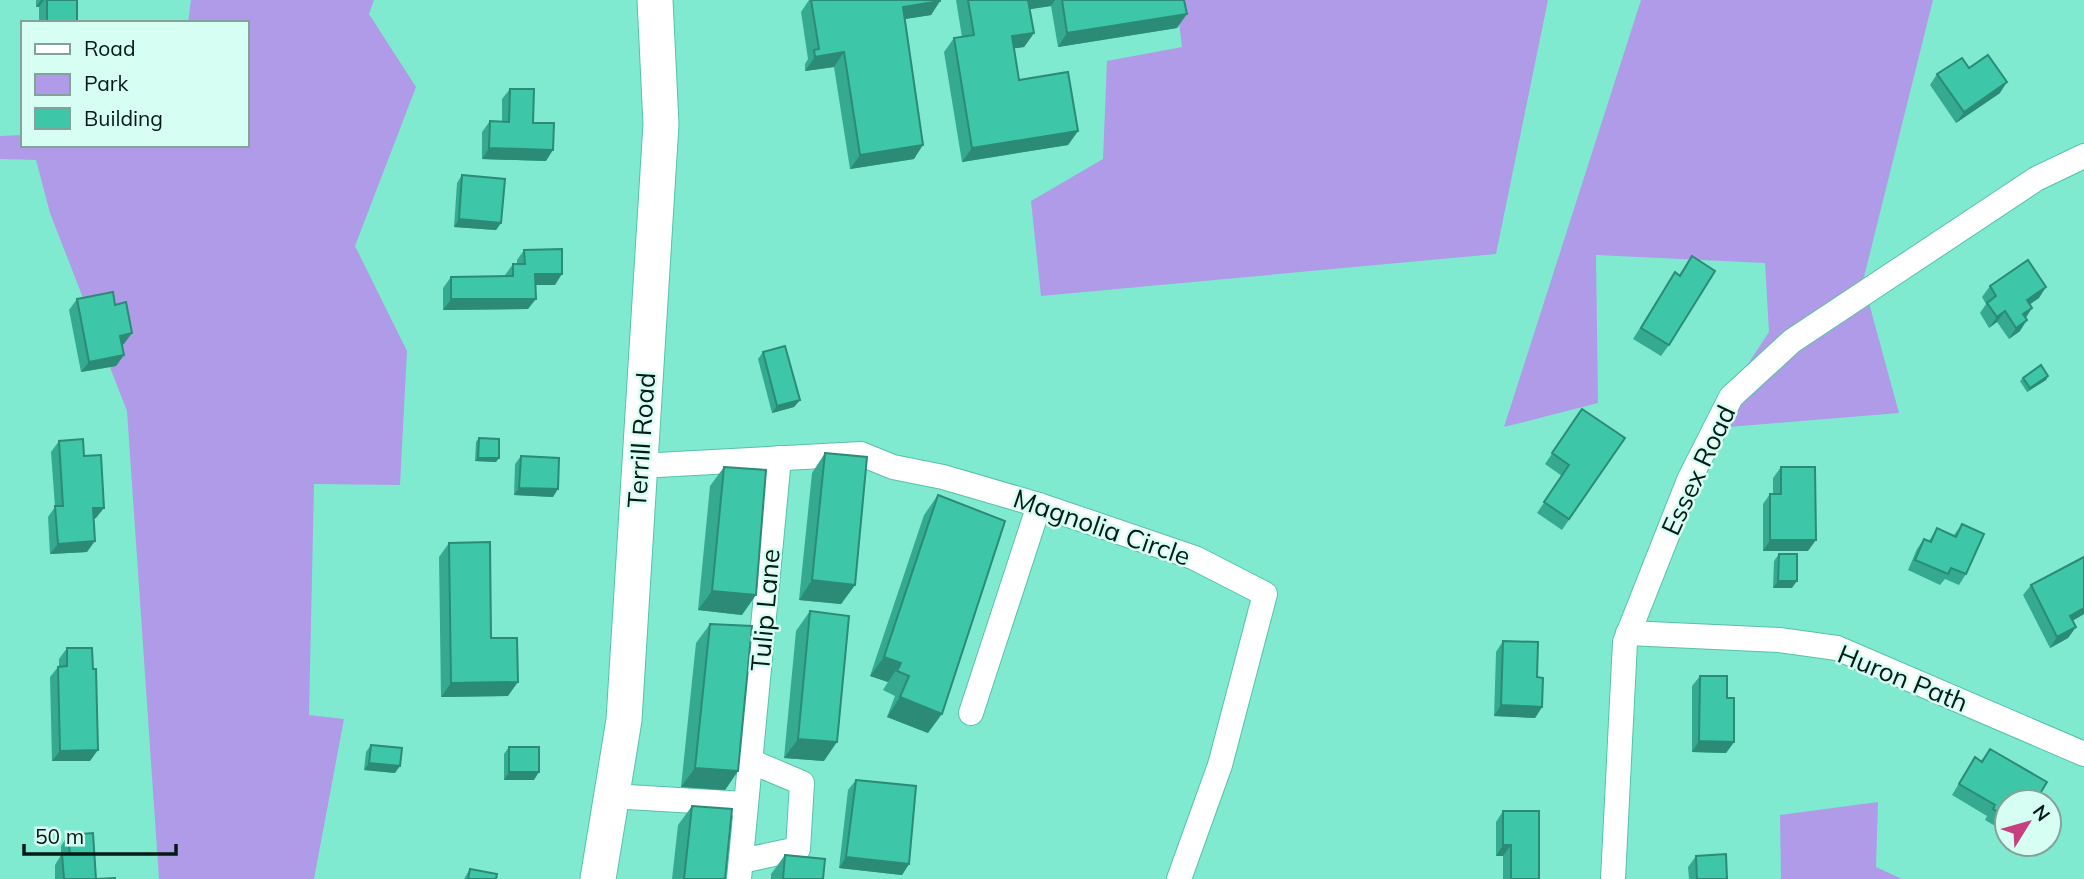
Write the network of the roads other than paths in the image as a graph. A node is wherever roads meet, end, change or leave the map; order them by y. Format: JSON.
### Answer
{"nodes":[{"id":1,"x":655,"y":0,"type":"edge"},
{"id":2,"x":2084,"y":156,"type":"edge"},
{"id":3,"x":779,"y":458,"type":"junction"},
{"id":4,"x":639,"y":466,"type":"junction"},
{"id":5,"x":1039,"y":505,"type":"junction"},
{"id":6,"x":1628,"y":634,"type":"junction"},
{"id":7,"x":971,"y":713,"type":"dead end"},
{"id":8,"x":2084,"y":754,"type":"edge"},
{"id":9,"x":750,"y":761,"type":"junction"},
{"id":10,"x":611,"y":796,"type":"junction"},
{"id":11,"x":746,"y":804,"type":"junction"},
{"id":12,"x":740,"y":870,"type":"edge"},
{"id":13,"x":598,"y":879,"type":"edge"},
{"id":14,"x":1179,"y":879,"type":"edge"},
{"id":15,"x":1613,"y":879,"type":"edge"}],
"edges":[{"from":1,"to":4,"type":"street","name":"Terrill Road"},
{"from":2,"to":6,"type":"street","name":"Essex Road"},
{"from":3,"to":4,"type":"street","name":"Magnolia Circle"},
{"from":3,"to":5,"type":"street","name":"Magnolia Circle"},
{"from":3,"to":9,"type":"street","name":"Tulip Lane"},
{"from":4,"to":10,"type":"street","name":"Terrill Road"},
{"from":5,"to":7,"type":"street"},
{"from":5,"to":14,"type":"street","name":"Magnolia Circle"},
{"from":6,"to":8,"type":"street","name":"Huron Path"},
{"from":6,"to":15,"type":"street","name":"Essex Road"},
{"from":9,"to":11,"type":"street","name":"Tulip Lane"},
{"from":9,"to":12,"type":"street","name":"Tulip Lane"},
{"from":10,"to":11,"type":"street"},
{"from":10,"to":13,"type":"street","name":"Terrill Road"},
{"from":11,"to":12,"type":"street","name":"Tulip Lane"}]}
